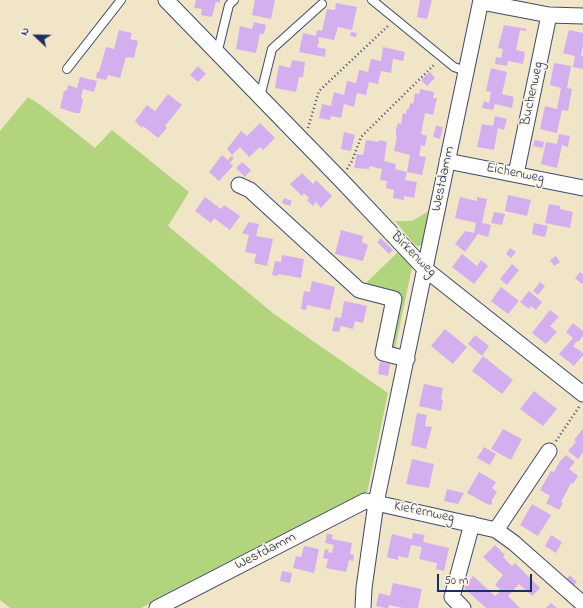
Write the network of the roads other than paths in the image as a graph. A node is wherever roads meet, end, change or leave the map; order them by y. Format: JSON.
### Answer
{"nodes":[{"id":1,"x":121,"y":0,"type":"edge"},
{"id":2,"x":166,"y":0,"type":"edge"},
{"id":3,"x":234,"y":0,"type":"edge"},
{"id":4,"x":372,"y":0,"type":"edge"},
{"id":5,"x":481,"y":1,"type":"edge"},
{"id":6,"x":322,"y":4,"type":"dead end"},
{"id":7,"x":549,"y":15,"type":"junction"},
{"id":8,"x":583,"y":16,"type":"edge"},
{"id":9,"x":217,"y":54,"type":"junction"},
{"id":10,"x":66,"y":69,"type":"dead end"},
{"id":11,"x":466,"y":71,"type":"junction"},
{"id":12,"x":260,"y":97,"type":"junction"},
{"id":13,"x":447,"y":161,"type":"junction"},
{"id":14,"x":516,"y":174,"type":"junction"},
{"id":15,"x":239,"y":185,"type":"dead end"},
{"id":16,"x":583,"y":188,"type":"edge"},
{"id":17,"x":425,"y":269,"type":"junction"},
{"id":18,"x":407,"y":359,"type":"junction"},
{"id":19,"x":581,"y":400,"type":"edge"},
{"id":20,"x":549,"y":451,"type":"road end"},
{"id":21,"x":376,"y":503,"type":"junction"},
{"id":22,"x":472,"y":524,"type":"junction"},
{"id":23,"x":496,"y":530,"type":"junction"},
{"id":24,"x":366,"y":576,"type":"junction"},
{"id":25,"x":583,"y":604,"type":"edge"},
{"id":26,"x":157,"y":608,"type":"edge"},
{"id":27,"x":352,"y":608,"type":"edge"},
{"id":28,"x":363,"y":608,"type":"edge"},
{"id":29,"x":463,"y":608,"type":"edge"}],
"edges":[{"from":1,"to":10,"type":"lane"},
{"from":2,"to":9,"type":"street","name":"Birkenweg"},
{"from":3,"to":9,"type":"lane"},
{"from":4,"to":11,"type":"lane"},
{"from":5,"to":7,"type":"street"},
{"from":5,"to":11,"type":"street","name":"Westdamm"},
{"from":6,"to":12,"type":"lane"},
{"from":7,"to":8,"type":"street"},
{"from":7,"to":14,"type":"street","name":"Buchenweg"},
{"from":9,"to":12,"type":"street","name":"Birkenweg"},
{"from":11,"to":13,"type":"street","name":"Westdamm"},
{"from":12,"to":17,"type":"street","name":"Birkenweg"},
{"from":13,"to":14,"type":"street","name":"Eichenweg"},
{"from":13,"to":17,"type":"street","name":"Westdamm"},
{"from":14,"to":16,"type":"street","name":"Eichenweg"},
{"from":15,"to":18,"type":"street"},
{"from":17,"to":18,"type":"street","name":"Westdamm"},
{"from":17,"to":19,"type":"street","name":"Birkenweg"},
{"from":18,"to":21,"type":"street","name":"Westdamm"},
{"from":20,"to":23,"type":"street"},
{"from":21,"to":22,"type":"street","name":"Kiefernweg"},
{"from":21,"to":24,"type":"street","name":"Westdamm"},
{"from":21,"to":26,"type":"street","name":"Westdamm"},
{"from":22,"to":23,"type":"street","name":"Kiefernweg"},
{"from":22,"to":29,"type":"street","name":"Kiefernweg"},
{"from":23,"to":25,"type":"street","name":"Kiefernweg"},
{"from":24,"to":27,"type":"street","name":"Westdamm"},
{"from":24,"to":28,"type":"street","name":"Westdamm"}]}
